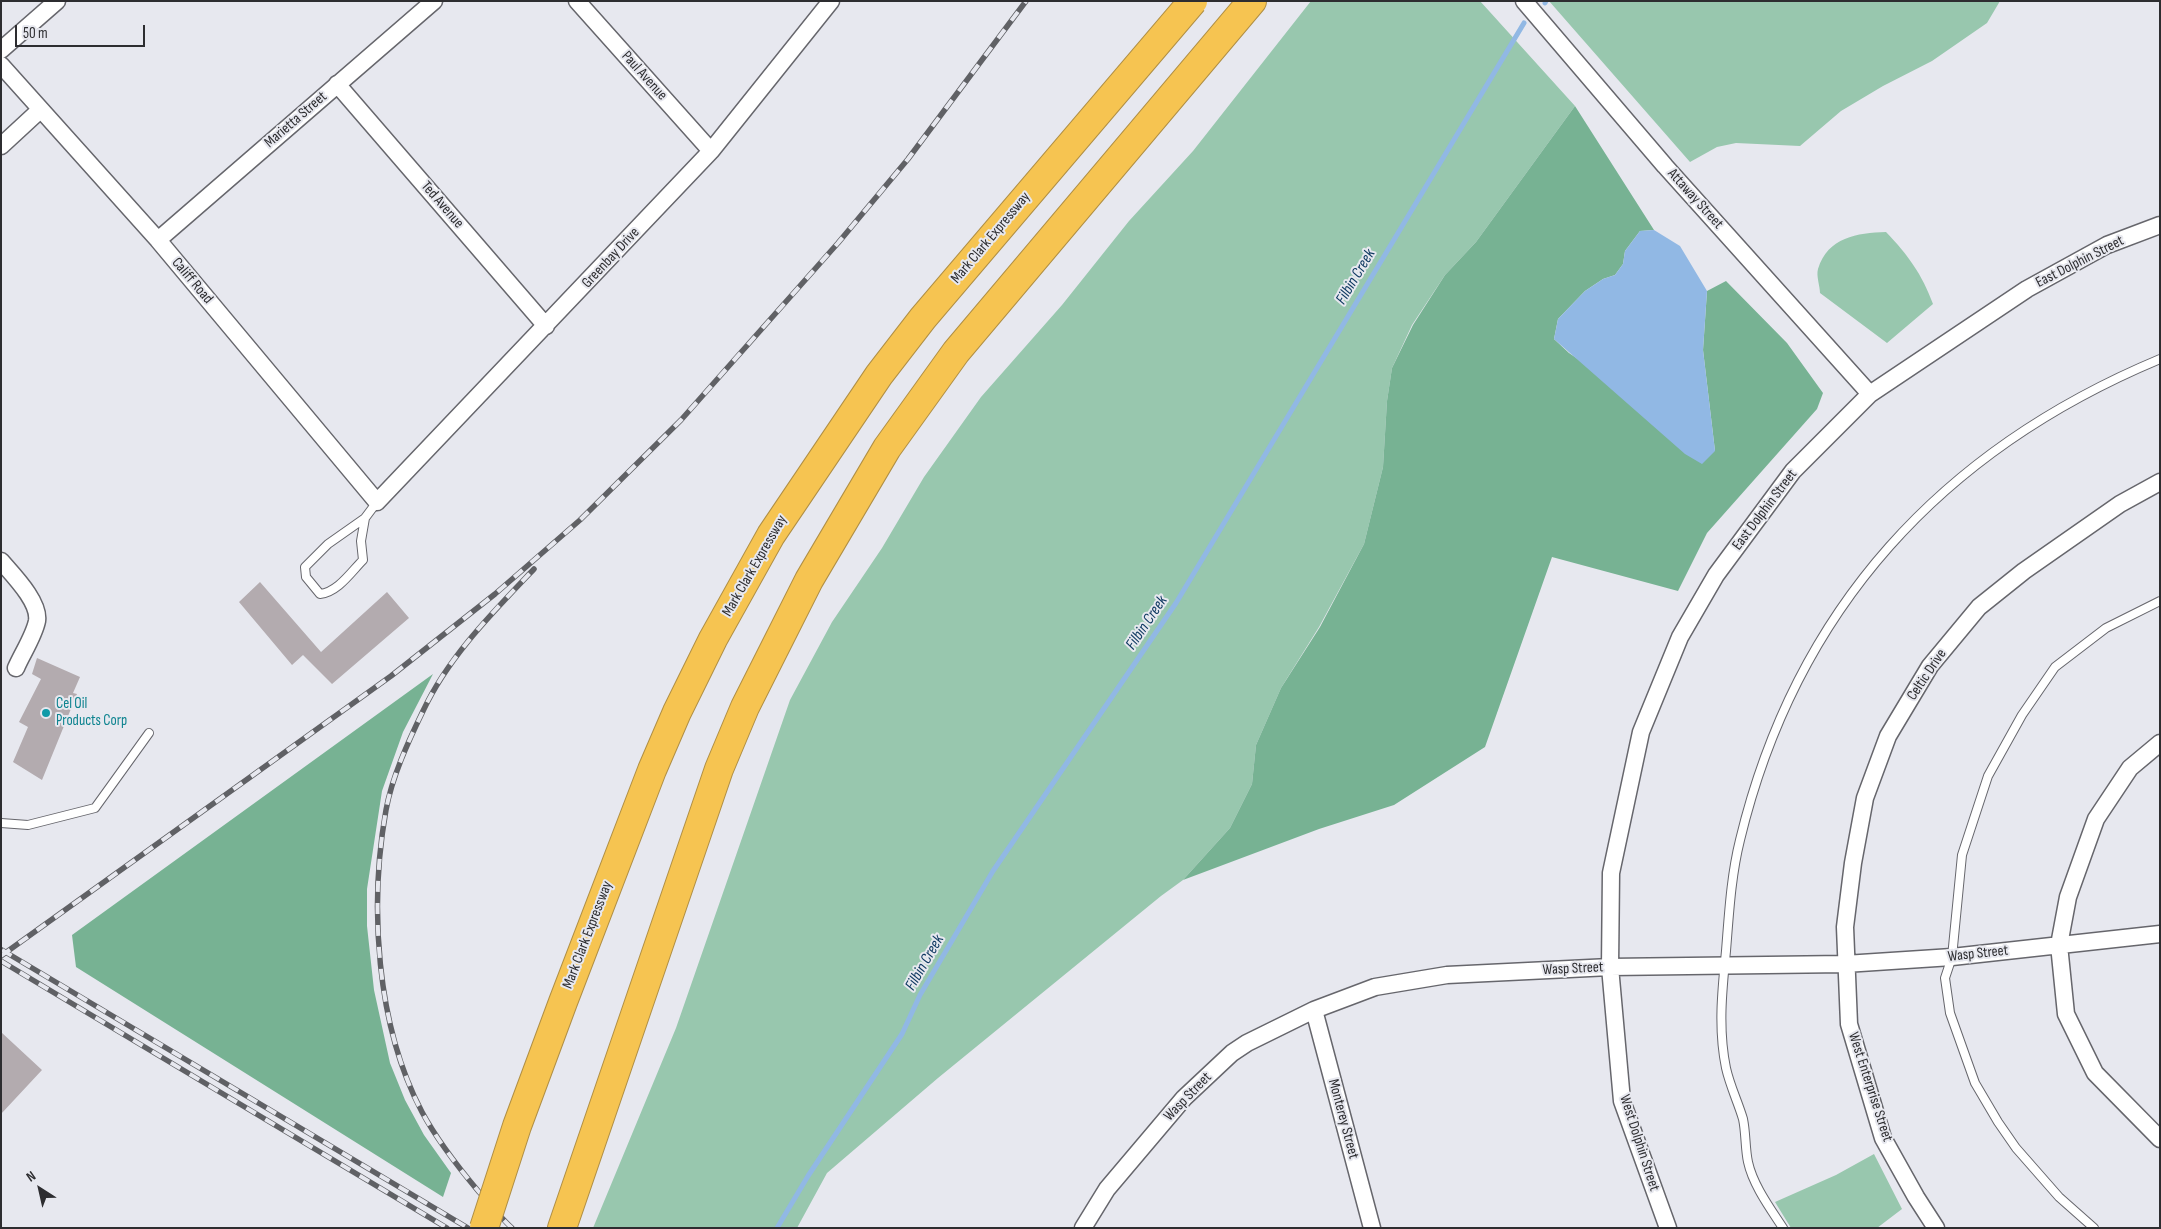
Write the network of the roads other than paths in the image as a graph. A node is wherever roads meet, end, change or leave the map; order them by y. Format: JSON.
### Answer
{"nodes":[{"id":1,"x":57,"y":1,"type":"edge"},
{"id":2,"x":434,"y":1,"type":"edge"},
{"id":3,"x":576,"y":1,"type":"edge"},
{"id":4,"x":831,"y":1,"type":"edge"},
{"id":5,"x":1193,"y":1,"type":"edge"},
{"id":6,"x":1252,"y":1,"type":"edge"},
{"id":7,"x":1524,"y":1,"type":"edge"},
{"id":8,"x":1,"y":50,"type":"edge"},
{"id":9,"x":1,"y":65,"type":"edge"},
{"id":10,"x":337,"y":84,"type":"junction"},
{"id":11,"x":40,"y":110,"type":"junction"},
{"id":12,"x":1,"y":146,"type":"edge"},
{"id":13,"x":711,"y":151,"type":"junction"},
{"id":14,"x":2160,"y":225,"type":"edge"},
{"id":15,"x":158,"y":240,"type":"junction"},
{"id":16,"x":546,"y":326,"type":"junction"},
{"id":17,"x":2160,"y":359,"type":"edge"},
{"id":18,"x":1870,"y":394,"type":"junction"},
{"id":19,"x":2160,"y":482,"type":"edge"},
{"id":20,"x":377,"y":502,"type":"junction"},
{"id":21,"x":365,"y":518,"type":"junction"},
{"id":22,"x":1,"y":561,"type":"edge"},
{"id":23,"x":2160,"y":601,"type":"edge"},
{"id":24,"x":16,"y":668,"type":"dead end"},
{"id":25,"x":149,"y":733,"type":"dead end"},
{"id":26,"x":2160,"y":743,"type":"edge"},
{"id":27,"x":1,"y":822,"type":"edge"},
{"id":28,"x":2160,"y":934,"type":"edge"},
{"id":29,"x":2059,"y":945,"type":"junction"},
{"id":30,"x":1952,"y":957,"type":"junction"},
{"id":31,"x":1845,"y":964,"type":"junction"},
{"id":32,"x":1724,"y":965,"type":"junction"},
{"id":33,"x":1610,"y":967,"type":"junction"},
{"id":34,"x":1314,"y":1010,"type":"junction"},
{"id":35,"x":2160,"y":1139,"type":"edge"},
{"id":36,"x":484,"y":1228,"type":"edge"},
{"id":37,"x":562,"y":1228,"type":"edge"},
{"id":38,"x":1083,"y":1228,"type":"edge"},
{"id":39,"x":1372,"y":1228,"type":"edge"},
{"id":40,"x":1668,"y":1228,"type":"edge"},
{"id":41,"x":1783,"y":1228,"type":"edge"},
{"id":42,"x":1936,"y":1228,"type":"edge"},
{"id":43,"x":2094,"y":1228,"type":"edge"}],
"edges":[{"from":1,"to":8,"type":"street"},
{"from":2,"to":10,"type":"street","name":"Marietta Street"},
{"from":3,"to":13,"type":"street","name":"Paul Avenue"},
{"from":4,"to":13,"type":"street","name":"Greenbay Drive"},
{"from":5,"to":36,"type":"highway","name":"Mark Clark Expressway","bridge":true},
{"from":6,"to":37,"type":"highway"},
{"from":7,"to":18,"type":"street","name":"Attaway Street"},
{"from":9,"to":11,"type":"street","name":"Califf Road"},
{"from":10,"to":15,"type":"street","name":"Marietta Street"},
{"from":10,"to":16,"type":"street","name":"Ted Avenue"},
{"from":11,"to":12,"type":"street"},
{"from":11,"to":15,"type":"street","name":"Califf Road"},
{"from":13,"to":16,"type":"street","name":"Greenbay Drive"},
{"from":14,"to":18,"type":"street","name":"East Dolphin Street"},
{"from":15,"to":20,"type":"street","name":"Califf Road"},
{"from":16,"to":20,"type":"street","name":"Greenbay Drive"},
{"from":17,"to":32,"type":"lane"},
{"from":18,"to":33,"type":"street","name":"East Dolphin Street"},
{"from":19,"to":31,"type":"street","name":"Celtic Drive"},
{"from":20,"to":21,"type":"lane"},
{"from":21,"to":21,"type":"lane"},
{"from":22,"to":24,"type":"street"},
{"from":23,"to":30,"type":"lane"},
{"from":25,"to":27,"type":"lane"},
{"from":26,"to":29,"type":"street"},
{"from":28,"to":29,"type":"street","name":"Wasp Street"},
{"from":29,"to":30,"type":"street","name":"Wasp Street"},
{"from":29,"to":35,"type":"street"},
{"from":30,"to":31,"type":"street","name":"Wasp Street"},
{"from":30,"to":43,"type":"lane"},
{"from":31,"to":32,"type":"street","name":"Wasp Street"},
{"from":31,"to":42,"type":"street","name":"West Enterprise Street"},
{"from":32,"to":33,"type":"street","name":"Wasp Street"},
{"from":32,"to":41,"type":"lane"},
{"from":33,"to":34,"type":"street","name":"Wasp Street"},
{"from":33,"to":40,"type":"street","name":"West Dolphin Street"},
{"from":34,"to":38,"type":"street","name":"Wasp Street"},
{"from":34,"to":39,"type":"street","name":"Monterey Street"}]}
